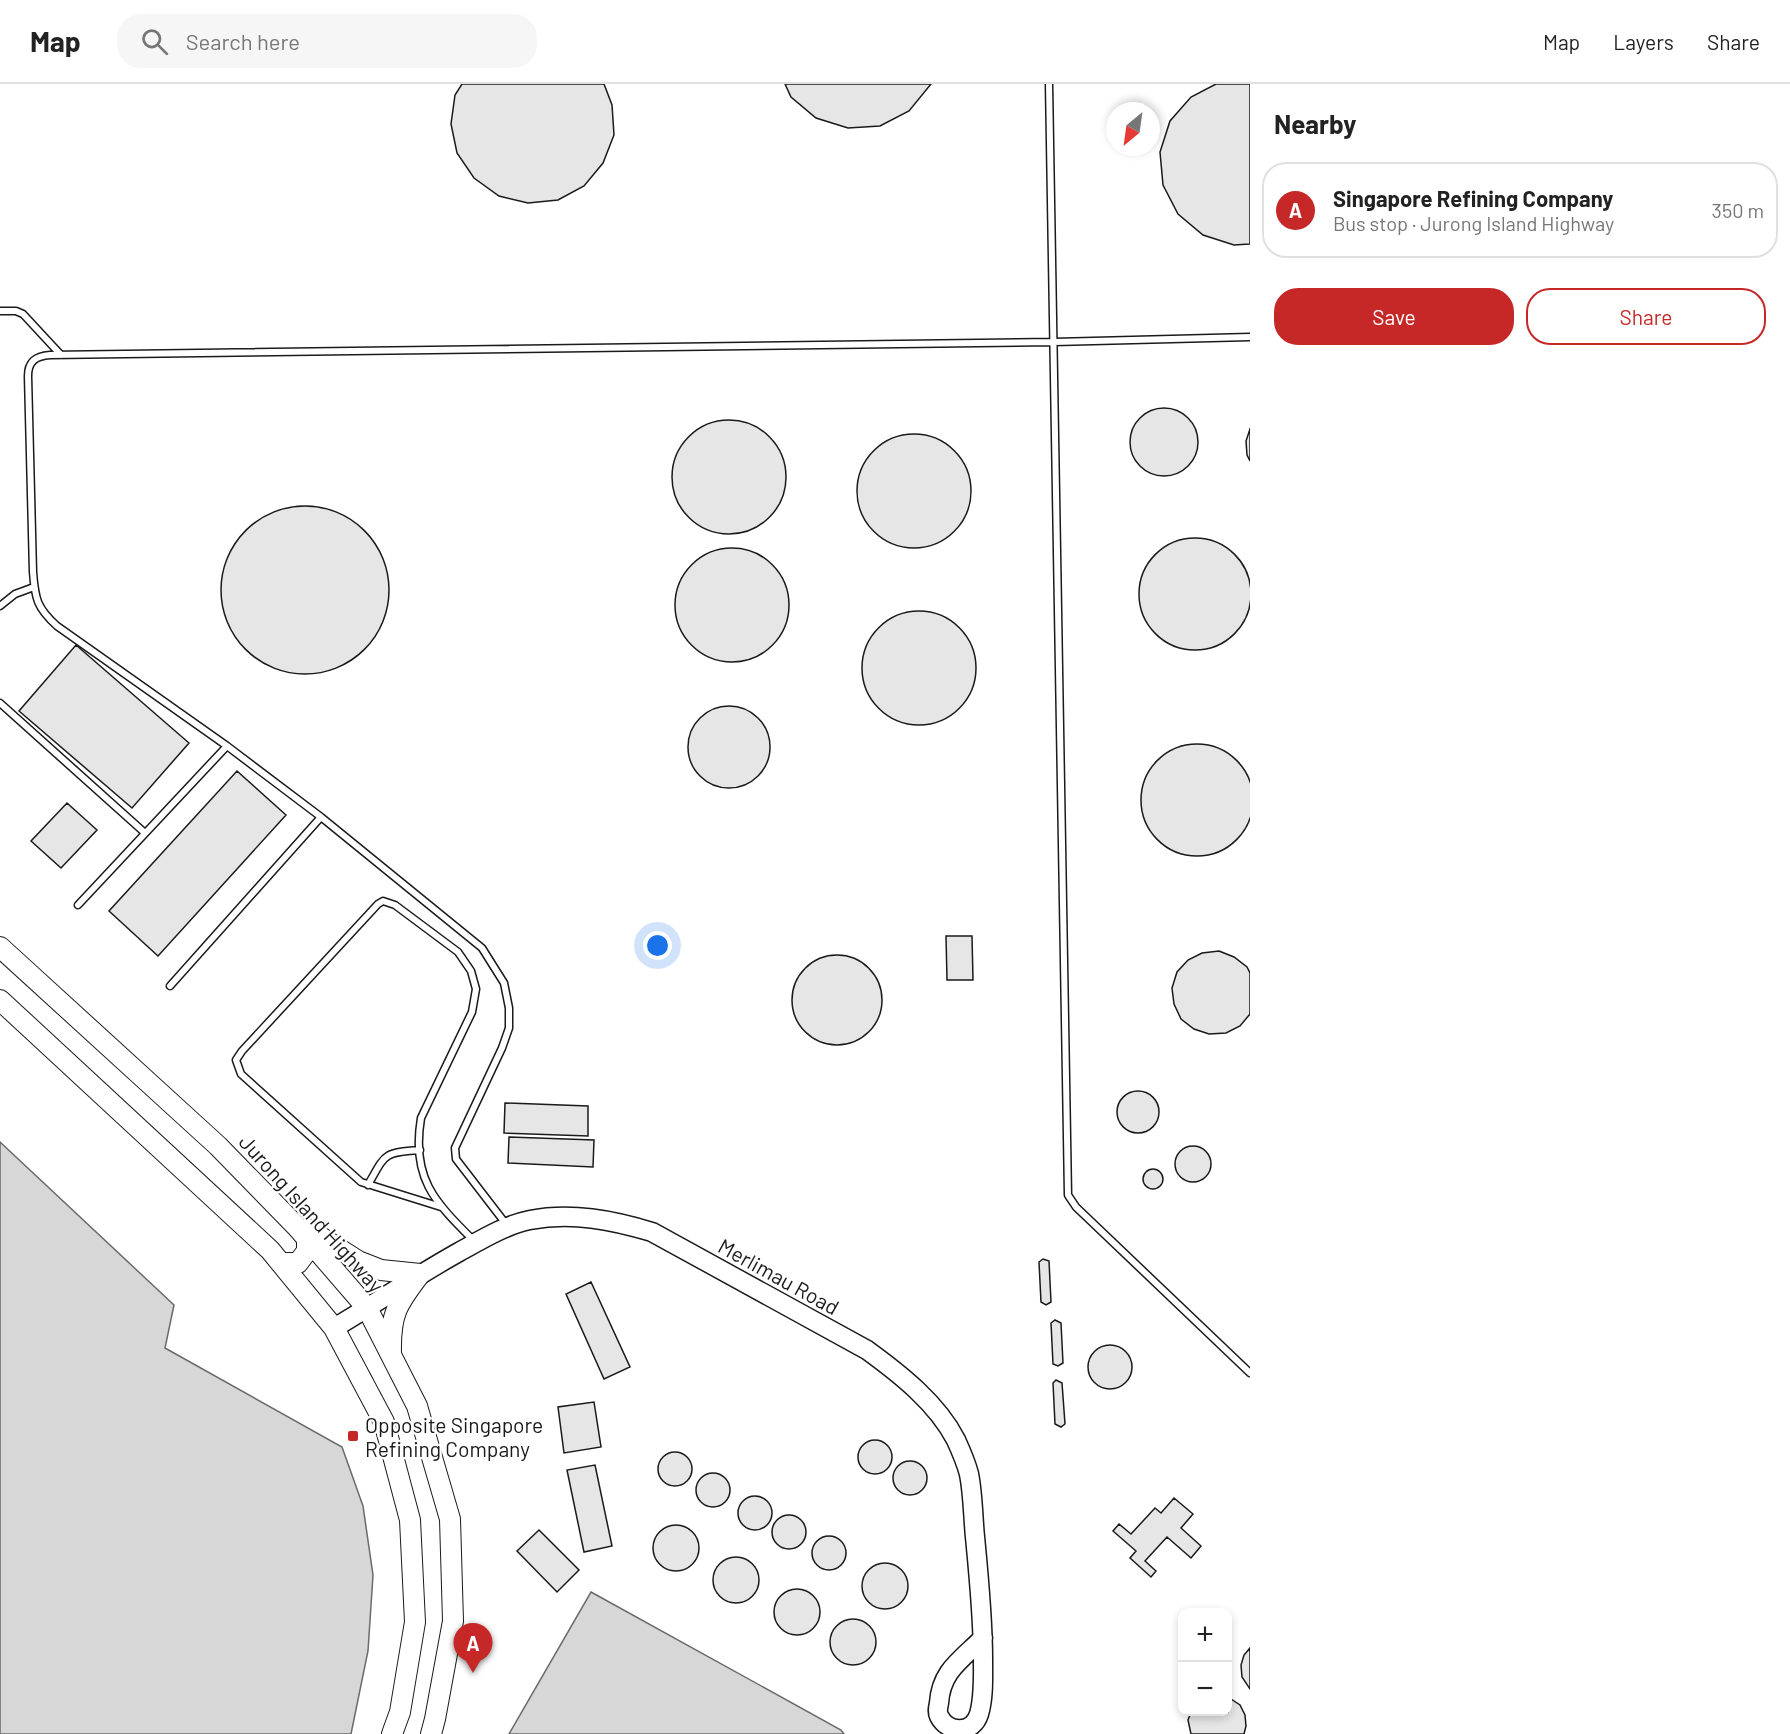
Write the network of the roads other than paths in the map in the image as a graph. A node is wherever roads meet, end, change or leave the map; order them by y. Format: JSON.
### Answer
{"nodes":[{"id":1,"x":1049,"y":84,"type":"edge"},
{"id":2,"x":0,"y":311,"type":"edge"},
{"id":3,"x":1250,"y":337,"type":"edge"},
{"id":4,"x":1054,"y":342,"type":"junction"},
{"id":5,"x":61,"y":355,"type":"junction"},
{"id":6,"x":34,"y":587,"type":"junction"},
{"id":7,"x":0,"y":606,"type":"edge"},
{"id":8,"x":0,"y":703,"type":"edge"},
{"id":9,"x":227,"y":746,"type":"junction"},
{"id":10,"x":321,"y":817,"type":"junction"},
{"id":11,"x":145,"y":834,"type":"junction"},
{"id":12,"x":78,"y":905,"type":"dead end"},
{"id":13,"x":0,"y":947,"type":"edge"},
{"id":14,"x":170,"y":986,"type":"dead end"},
{"id":15,"x":0,"y":1000,"type":"edge"},
{"id":16,"x":420,"y":1150,"type":"junction"},
{"id":17,"x":368,"y":1185,"type":"junction"},
{"id":18,"x":441,"y":1207,"type":"junction"},
{"id":19,"x":286,"y":1215,"type":"junction"},
{"id":20,"x":508,"y":1227,"type":"junction"},
{"id":21,"x":307,"y":1238,"type":"junction"},
{"id":22,"x":475,"y":1243,"type":"junction"},
{"id":23,"x":281,"y":1263,"type":"junction"},
{"id":24,"x":420,"y":1274,"type":"junction"},
{"id":25,"x":367,"y":1308,"type":"junction"},
{"id":26,"x":334,"y":1328,"type":"junction"},
{"id":27,"x":391,"y":1355,"type":"junction"},
{"id":28,"x":1250,"y":1373,"type":"edge"},
{"id":29,"x":983,"y":1638,"type":"junction"},
{"id":30,"x":961,"y":1732,"type":"edge"},
{"id":31,"x":392,"y":1734,"type":"edge"},
{"id":32,"x":430,"y":1734,"type":"edge"}],
"edges":[{"from":1,"to":4,"type":"lane"},
{"from":2,"to":5,"type":"lane"},
{"from":3,"to":4,"type":"lane"},
{"from":4,"to":5,"type":"lane"},
{"from":4,"to":28,"type":"lane"},
{"from":5,"to":6,"type":"lane"},
{"from":6,"to":7,"type":"lane"},
{"from":6,"to":9,"type":"lane"},
{"from":8,"to":11,"type":"lane"},
{"from":9,"to":10,"type":"lane"},
{"from":9,"to":11,"type":"lane"},
{"from":10,"to":14,"type":"lane"},
{"from":10,"to":20,"type":"lane"},
{"from":11,"to":12,"type":"lane"},
{"from":13,"to":19,"type":"main road","name":"Jurong Island Highway"},
{"from":15,"to":23,"type":"main road"},
{"from":16,"to":17,"type":"lane"},
{"from":16,"to":17,"type":"lane"},
{"from":16,"to":18,"type":"lane"},
{"from":17,"to":18,"type":"lane"},
{"from":18,"to":22,"type":"lane"},
{"from":19,"to":21,"type":"main road","name":"Jurong Island Highway"},
{"from":19,"to":24,"type":"main road"},
{"from":20,"to":22,"type":"street","name":"Merlimau Road"},
{"from":20,"to":29,"type":"street","name":"Merlimau Road"},
{"from":21,"to":23,"type":"main road"},
{"from":21,"to":25,"type":"main road","name":"Jurong Island Highway"},
{"from":22,"to":24,"type":"street","name":"Merlimau Road"},
{"from":23,"to":26,"type":"main road"},
{"from":24,"to":25,"type":"street","name":"Merlimau Road"},
{"from":24,"to":27,"type":"main road"},
{"from":25,"to":26,"type":"street","name":"Merlimau Road"},
{"from":25,"to":27,"type":"main road","name":"Jurong Island Highway"},
{"from":26,"to":31,"type":"main road"},
{"from":27,"to":32,"type":"main road","name":"Jurong Island Highway"},
{"from":29,"to":30,"type":"street","name":"Merlimau Road"},
{"from":29,"to":30,"type":"street","name":"Merlimau Road"}]}
